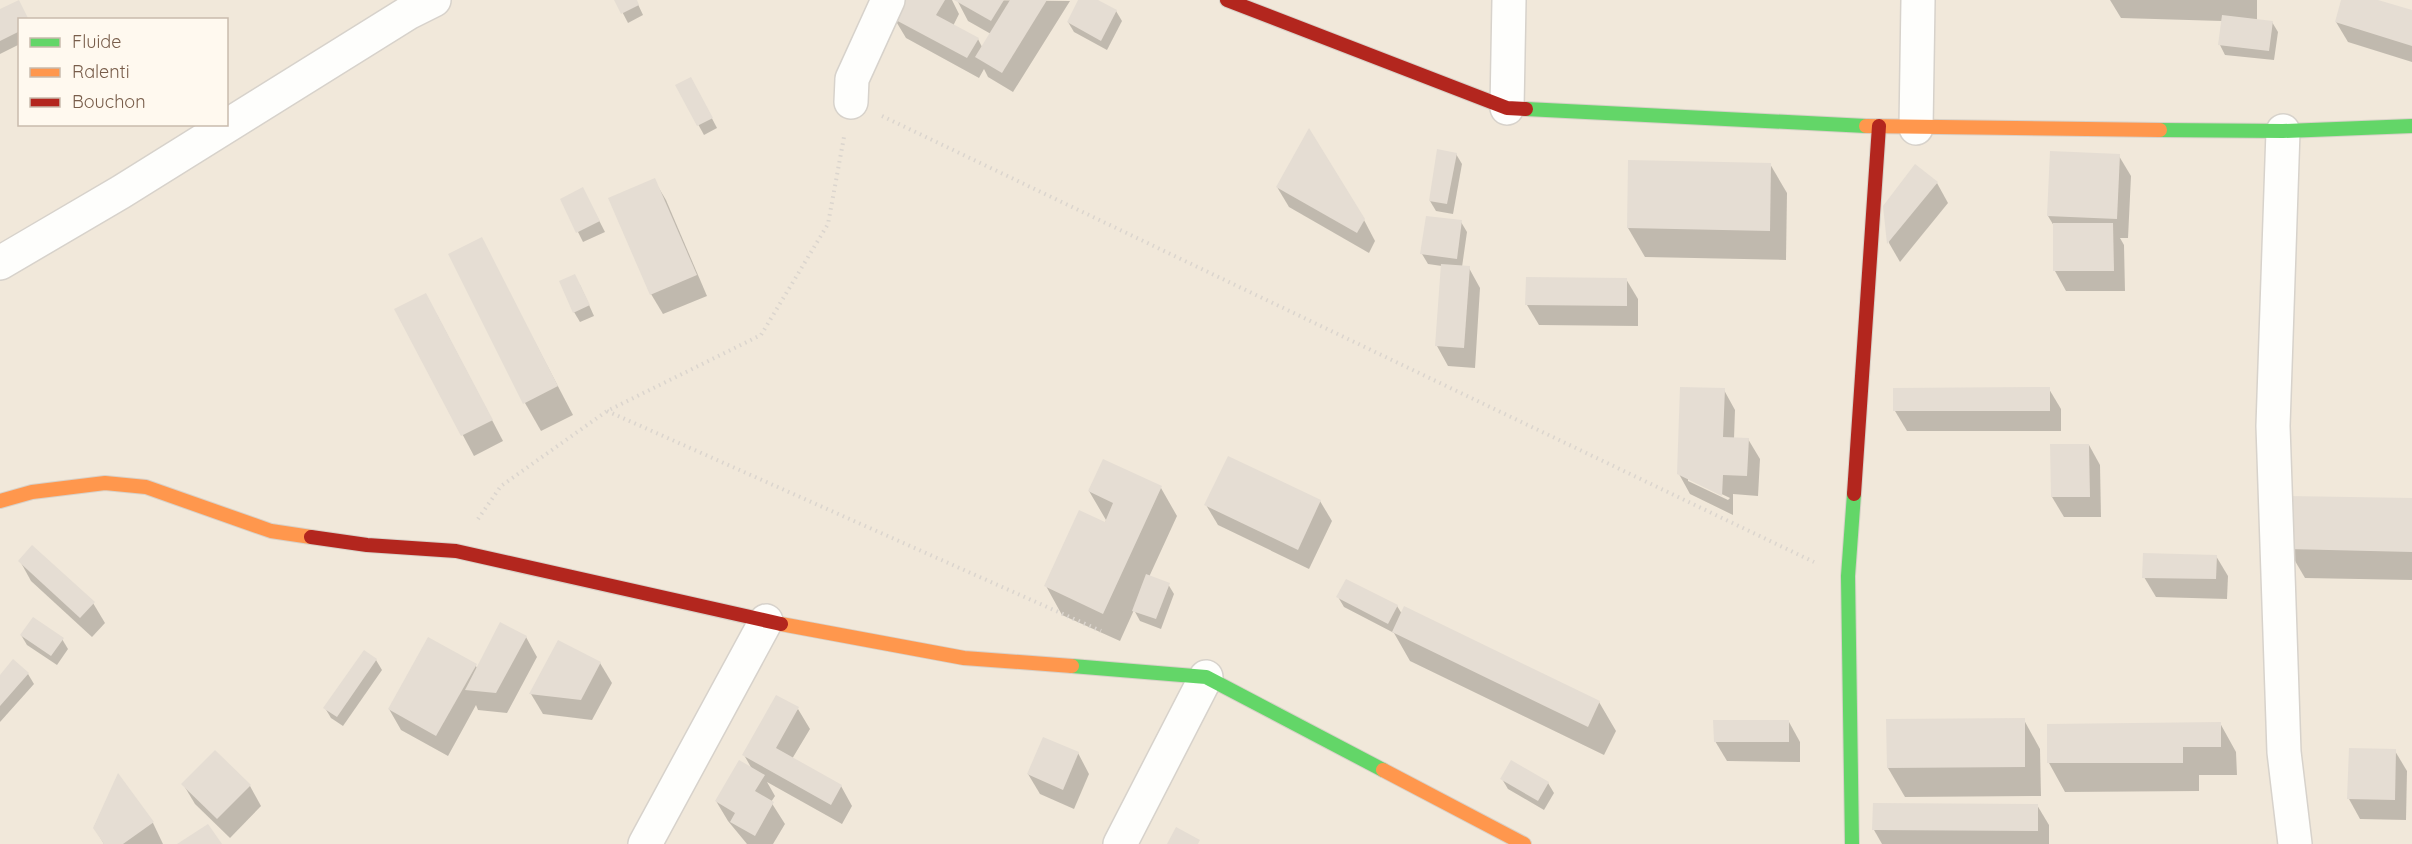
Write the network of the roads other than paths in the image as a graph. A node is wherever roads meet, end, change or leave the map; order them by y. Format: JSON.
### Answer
{"nodes":[{"id":1,"x":888,"y":0,"type":"edge"},
{"id":2,"x":1227,"y":0,"type":"edge"},
{"id":3,"x":1509,"y":0,"type":"edge"},
{"id":4,"x":1918,"y":0,"type":"edge"},
{"id":5,"x":414,"y":4,"type":"edge"},
{"id":6,"x":851,"y":102,"type":"road end"},
{"id":7,"x":1507,"y":108,"type":"junction"},
{"id":8,"x":228,"y":123,"type":"edge"},
{"id":9,"x":224,"y":126,"type":"edge"},
{"id":10,"x":1879,"y":126,"type":"junction"},
{"id":11,"x":2412,"y":126,"type":"edge"},
{"id":12,"x":1916,"y":128,"type":"junction"},
{"id":13,"x":2283,"y":131,"type":"junction"},
{"id":14,"x":0,"y":263,"type":"edge"},
{"id":15,"x":0,"y":501,"type":"edge"},
{"id":16,"x":766,"y":621,"type":"junction"},
{"id":17,"x":1206,"y":677,"type":"junction"},
{"id":18,"x":645,"y":844,"type":"edge"},
{"id":19,"x":1120,"y":844,"type":"edge"},
{"id":20,"x":1524,"y":844,"type":"edge"},
{"id":21,"x":1852,"y":844,"type":"edge"},
{"id":22,"x":2295,"y":844,"type":"edge"}],
"edges":[{"from":1,"to":6,"type":"street"},
{"from":2,"to":7,"type":"street"},
{"from":3,"to":7,"type":"street"},
{"from":4,"to":12,"type":"street"},
{"from":5,"to":8,"type":"street"},
{"from":7,"to":10,"type":"street"},
{"from":9,"to":14,"type":"street"},
{"from":10,"to":12,"type":"street"},
{"from":10,"to":21,"type":"street"},
{"from":11,"to":13,"type":"street"},
{"from":12,"to":13,"type":"street"},
{"from":13,"to":22,"type":"street"},
{"from":15,"to":16,"type":"street"},
{"from":16,"to":17,"type":"street"},
{"from":16,"to":18,"type":"street"},
{"from":17,"to":19,"type":"street"},
{"from":17,"to":20,"type":"street"}]}
